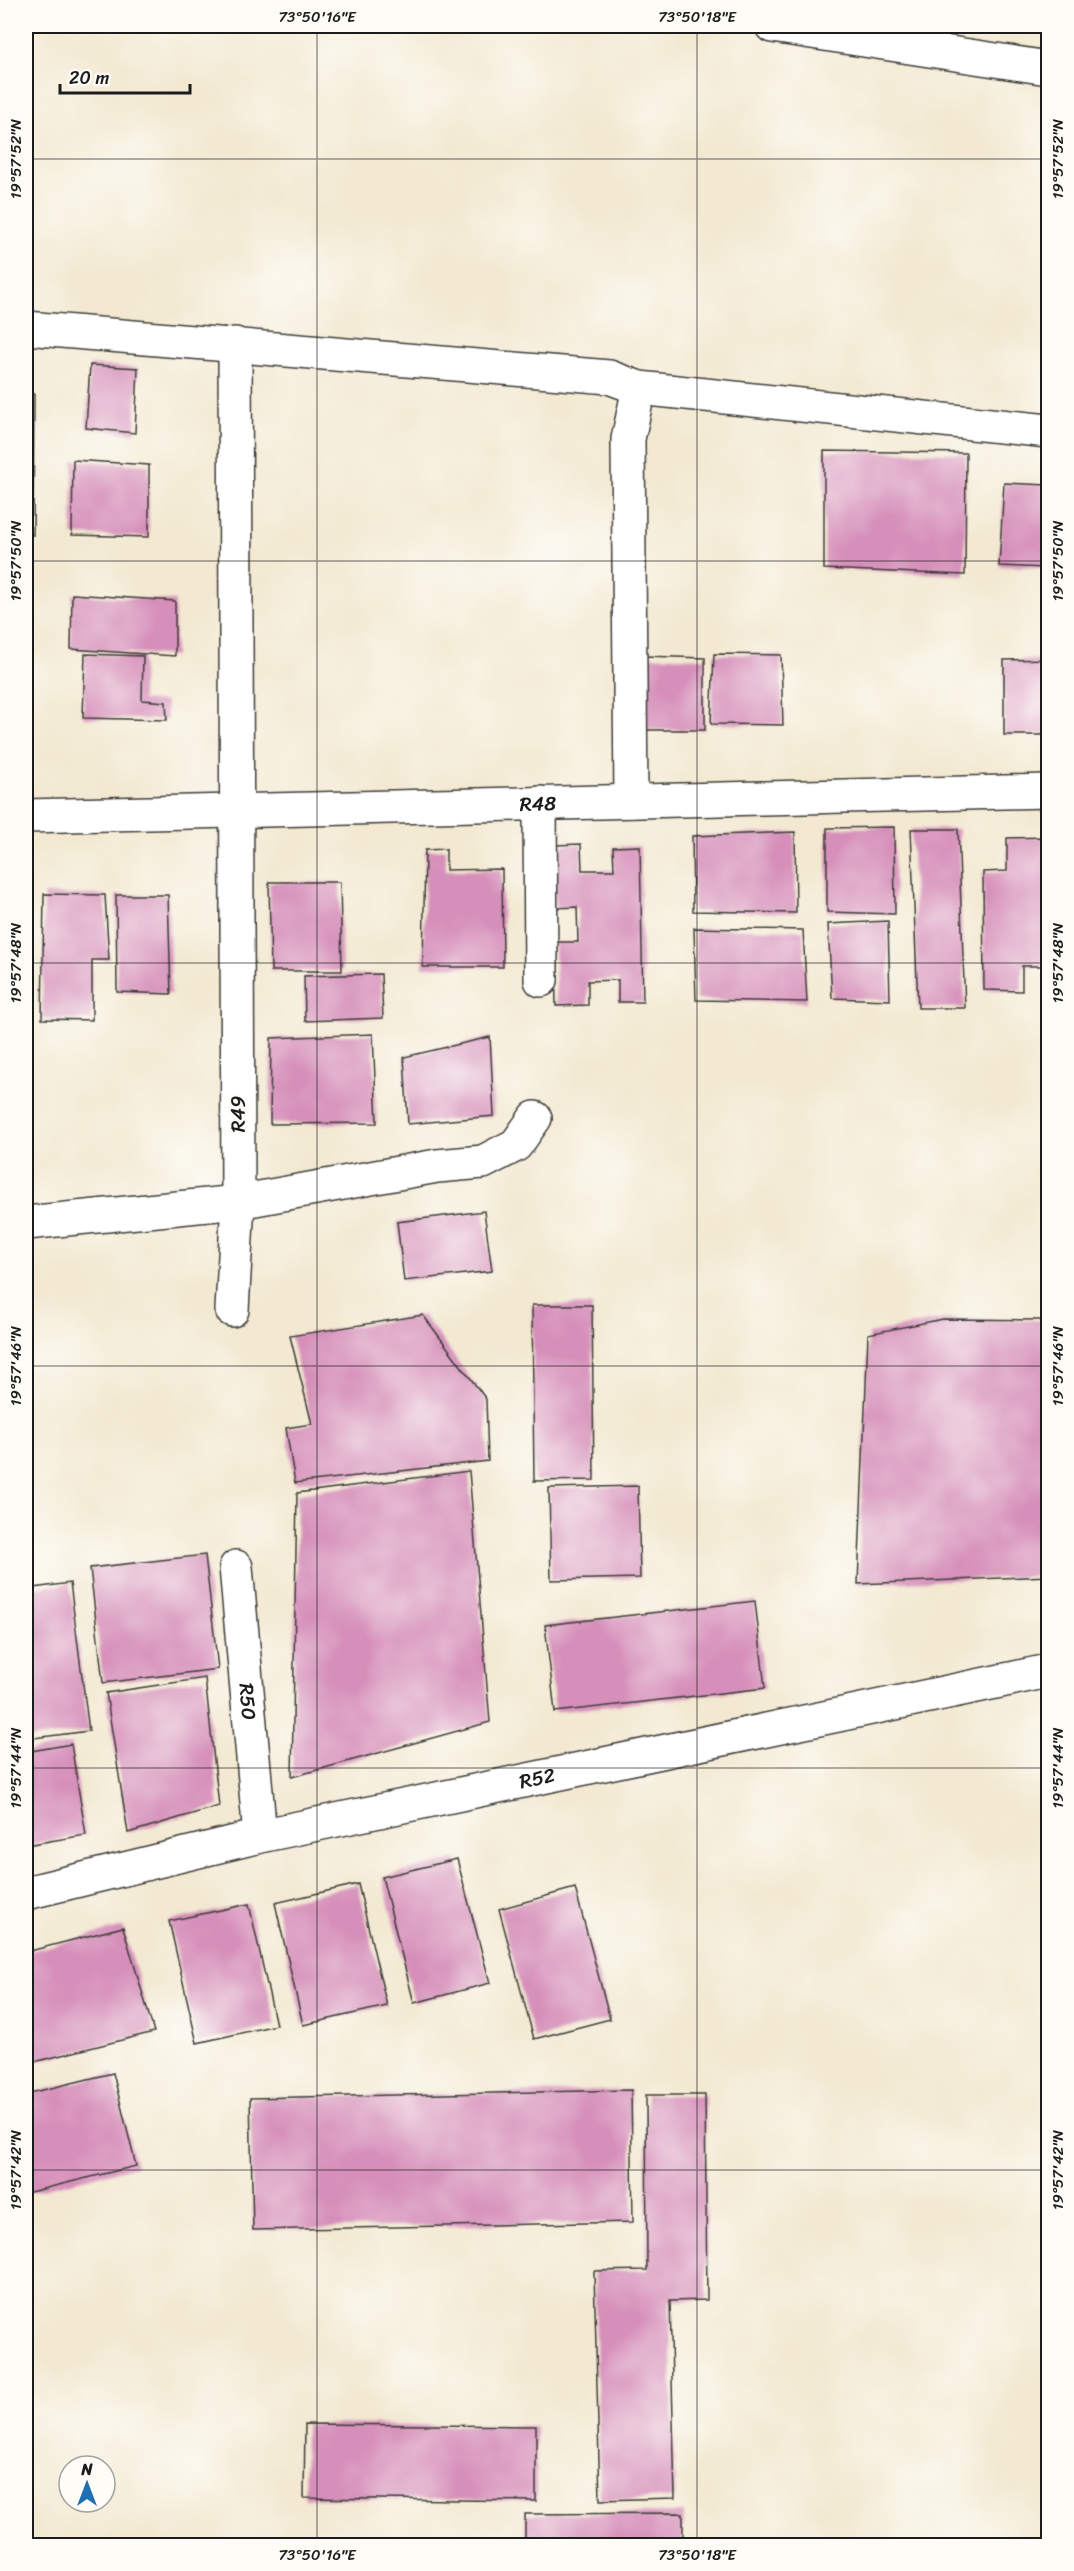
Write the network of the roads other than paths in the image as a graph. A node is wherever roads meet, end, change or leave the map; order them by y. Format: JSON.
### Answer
{"nodes":[{"id":1,"x":772,"y":26,"type":"edge"},
{"id":2,"x":1048,"y":68,"type":"edge"},
{"id":3,"x":26,"y":328,"type":"edge"},
{"id":4,"x":235,"y":344,"type":"junction"},
{"id":5,"x":639,"y":388,"type":"junction"},
{"id":6,"x":1048,"y":431,"type":"edge"},
{"id":7,"x":1048,"y":790,"type":"edge"},
{"id":8,"x":631,"y":801,"type":"junction"},
{"id":9,"x":540,"y":803,"type":"junction"},
{"id":10,"x":235,"y":811,"type":"junction"},
{"id":11,"x":26,"y":816,"type":"edge"},
{"id":12,"x":541,"y":980,"type":"dead end"},
{"id":13,"x":535,"y":1118,"type":"dead end"},
{"id":14,"x":238,"y":1203,"type":"junction"},
{"id":15,"x":26,"y":1223,"type":"edge"},
{"id":16,"x":232,"y":1310,"type":"dead end"},
{"id":17,"x":236,"y":1568,"type":"dead end"},
{"id":18,"x":1048,"y":1671,"type":"edge"},
{"id":19,"x":260,"y":1836,"type":"junction"},
{"id":20,"x":26,"y":1893,"type":"edge"}],
"edges":[{"from":1,"to":2,"type":"street"},
{"from":3,"to":4,"type":"street"},
{"from":4,"to":5,"type":"street"},
{"from":4,"to":10,"type":"street","name":"R49"},
{"from":5,"to":6,"type":"street"},
{"from":5,"to":8,"type":"street"},
{"from":7,"to":8,"type":"street","name":"R48"},
{"from":8,"to":9,"type":"street","name":"R48"},
{"from":9,"to":10,"type":"street","name":"R48"},
{"from":9,"to":12,"type":"street"},
{"from":10,"to":11,"type":"street","name":"R48"},
{"from":10,"to":14,"type":"street","name":"R49"},
{"from":13,"to":14,"type":"street"},
{"from":14,"to":15,"type":"street"},
{"from":14,"to":16,"type":"street","name":"R49"},
{"from":17,"to":19,"type":"street","name":"R50"},
{"from":18,"to":19,"type":"street","name":"R52"},
{"from":19,"to":20,"type":"street","name":"R52"}]}
